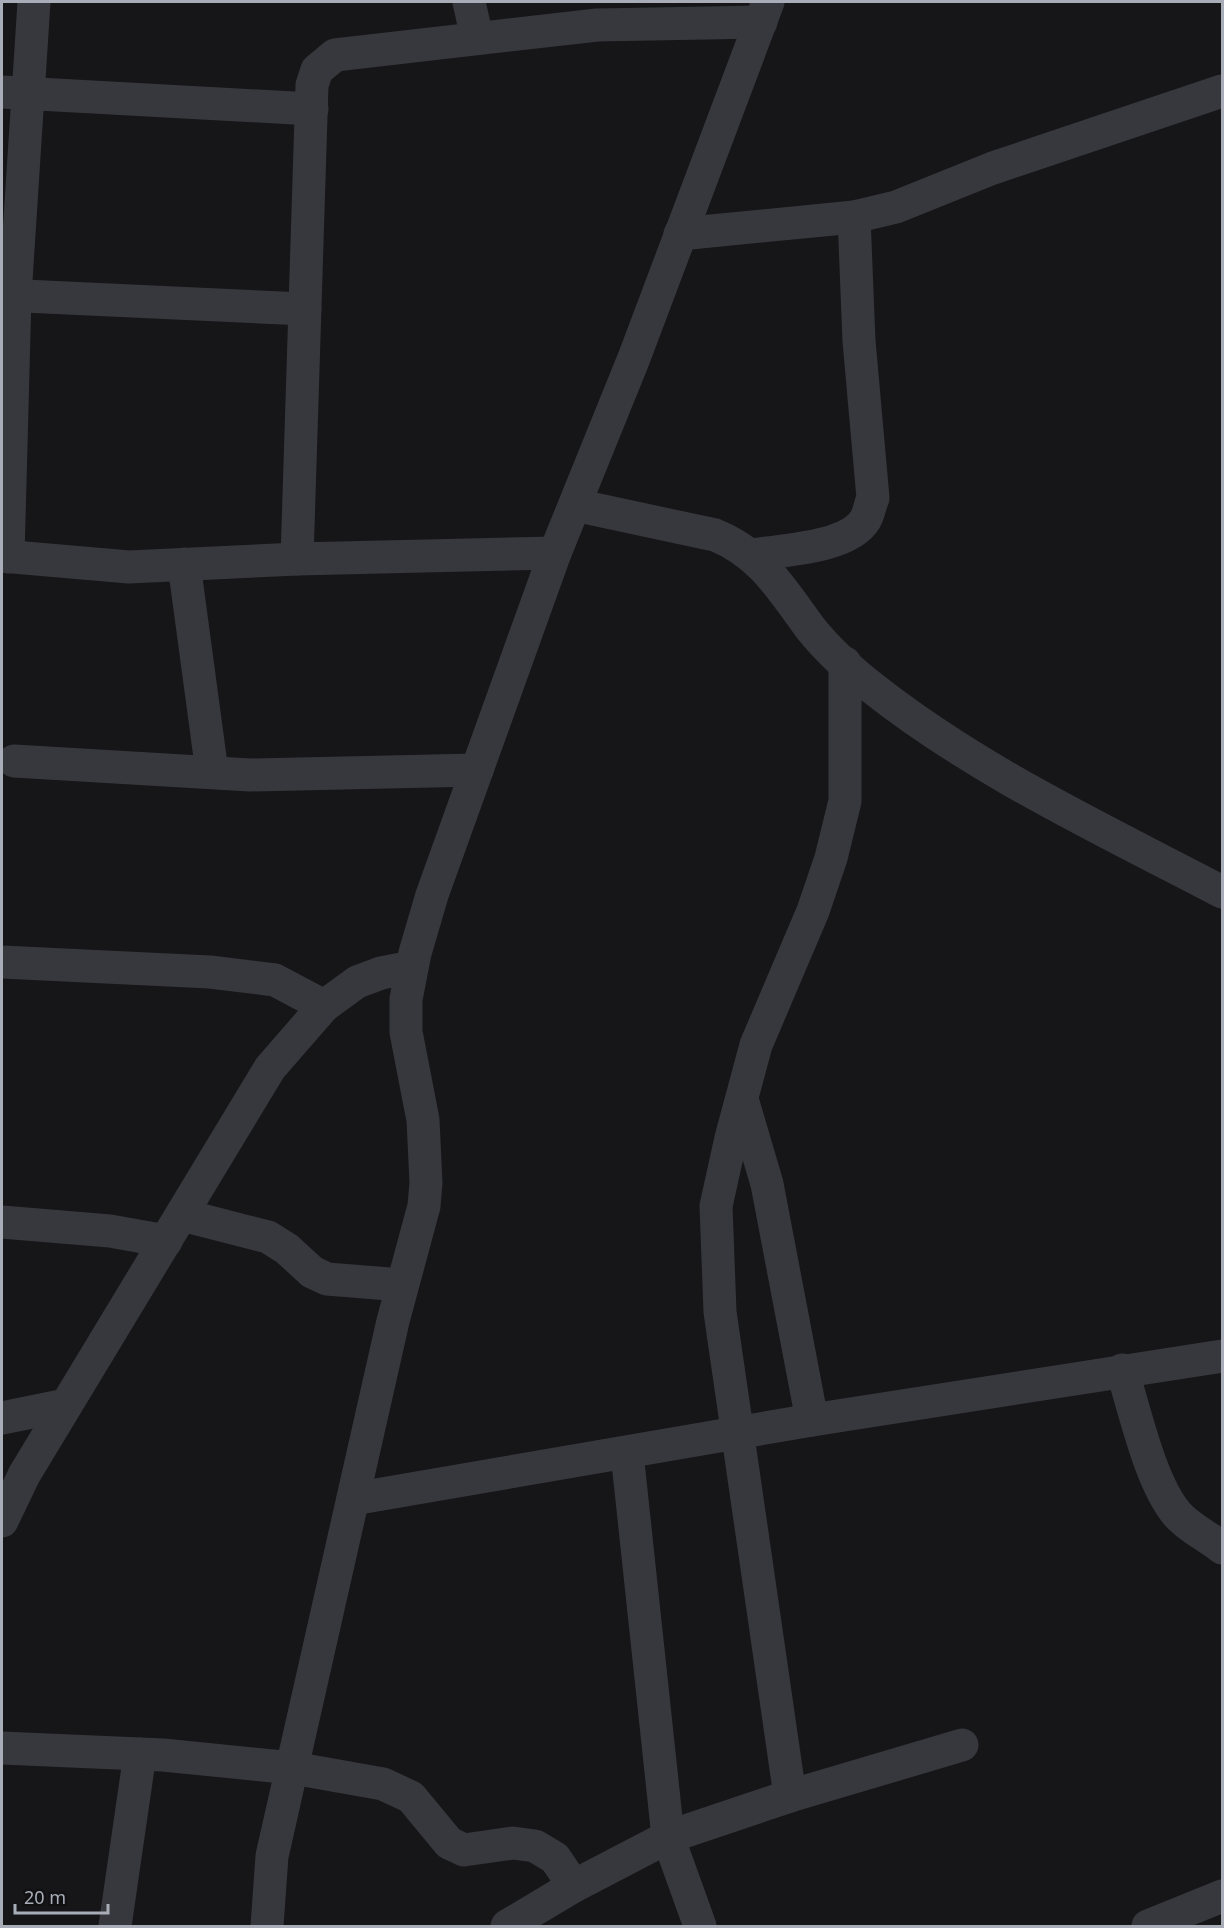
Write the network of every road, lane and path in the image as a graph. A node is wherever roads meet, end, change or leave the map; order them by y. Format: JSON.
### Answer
{"nodes":[{"id":1,"x":34,"y":2,"type":"edge"},
{"id":2,"x":469,"y":2,"type":"edge"},
{"id":3,"x":764,"y":12,"type":"edge"},
{"id":4,"x":477,"y":38,"type":"junction"},
{"id":5,"x":15,"y":92,"type":"edge"},
{"id":6,"x":1222,"y":92,"type":"edge"},
{"id":7,"x":312,"y":109,"type":"junction"},
{"id":8,"x":854,"y":217,"type":"junction"},
{"id":9,"x":680,"y":234,"type":"junction"},
{"id":10,"x":8,"y":295,"type":"edge"},
{"id":11,"x":305,"y":309,"type":"junction"},
{"id":12,"x":575,"y":505,"type":"junction"},
{"id":13,"x":555,"y":553,"type":"junction"},
{"id":14,"x":753,"y":555,"type":"junction"},
{"id":15,"x":5,"y":556,"type":"edge"},
{"id":16,"x":297,"y":559,"type":"junction"},
{"id":17,"x":184,"y":564,"type":"junction"},
{"id":18,"x":845,"y":663,"type":"junction"},
{"id":19,"x":14,"y":761,"type":"dead end"},
{"id":20,"x":477,"y":770,"type":"junction"},
{"id":21,"x":212,"y":772,"type":"junction"},
{"id":22,"x":1222,"y":892,"type":"edge"},
{"id":23,"x":2,"y":962,"type":"edge"},
{"id":24,"x":412,"y":967,"type":"junction"},
{"id":25,"x":324,"y":1006,"type":"junction"},
{"id":26,"x":742,"y":1099,"type":"junction"},
{"id":27,"x":2,"y":1222,"type":"edge"},
{"id":28,"x":174,"y":1228,"type":"junction"},
{"id":29,"x":402,"y":1285,"type":"junction"},
{"id":30,"x":1222,"y":1356,"type":"edge"},
{"id":31,"x":1122,"y":1370,"type":"junction"},
{"id":32,"x":66,"y":1405,"type":"junction"},
{"id":33,"x":2,"y":1418,"type":"edge"},
{"id":34,"x":812,"y":1420,"type":"junction"},
{"id":35,"x":738,"y":1433,"type":"junction"},
{"id":36,"x":627,"y":1453,"type":"junction"},
{"id":37,"x":353,"y":1499,"type":"junction"},
{"id":38,"x":2,"y":1521,"type":"edge"},
{"id":39,"x":1222,"y":1548,"type":"edge"},
{"id":40,"x":962,"y":1745,"type":"dead end"},
{"id":41,"x":2,"y":1748,"type":"edge"},
{"id":42,"x":140,"y":1754,"type":"junction"},
{"id":43,"x":293,"y":1768,"type":"junction"},
{"id":44,"x":790,"y":1796,"type":"junction"},
{"id":45,"x":668,"y":1837,"type":"junction"},
{"id":46,"x":574,"y":1886,"type":"junction"},
{"id":47,"x":1222,"y":1896,"type":"edge"},
{"id":48,"x":115,"y":1926,"type":"edge"},
{"id":49,"x":267,"y":1926,"type":"edge"},
{"id":50,"x":507,"y":1926,"type":"edge"},
{"id":51,"x":700,"y":1926,"type":"edge"},
{"id":52,"x":1148,"y":1926,"type":"edge"}],
"edges":[{"from":1,"to":5,"type":"street"},
{"from":2,"to":4,"type":"street"},
{"from":3,"to":4,"type":"street"},
{"from":3,"to":9,"type":"street"},
{"from":4,"to":7,"type":"street"},
{"from":5,"to":7,"type":"street"},
{"from":5,"to":10,"type":"street"},
{"from":6,"to":8,"type":"street"},
{"from":7,"to":11,"type":"street"},
{"from":8,"to":9,"type":"street"},
{"from":8,"to":14,"type":"street"},
{"from":9,"to":12,"type":"street"},
{"from":10,"to":11,"type":"street"},
{"from":10,"to":15,"type":"street"},
{"from":11,"to":16,"type":"street"},
{"from":12,"to":13,"type":"street"},
{"from":12,"to":14,"type":"street"},
{"from":13,"to":16,"type":"street"},
{"from":13,"to":20,"type":"street"},
{"from":14,"to":18,"type":"street"},
{"from":15,"to":17,"type":"street"},
{"from":16,"to":17,"type":"street"},
{"from":17,"to":21,"type":"street"},
{"from":18,"to":22,"type":"street"},
{"from":18,"to":26,"type":"street"},
{"from":19,"to":21,"type":"street"},
{"from":20,"to":21,"type":"street"},
{"from":20,"to":24,"type":"street"},
{"from":23,"to":25,"type":"street"},
{"from":24,"to":25,"type":"street"},
{"from":24,"to":29,"type":"street"},
{"from":25,"to":28,"type":"street"},
{"from":26,"to":34,"type":"street"},
{"from":26,"to":35,"type":"street"},
{"from":27,"to":28,"type":"street"},
{"from":28,"to":29,"type":"street"},
{"from":28,"to":32,"type":"street"},
{"from":29,"to":37,"type":"street"},
{"from":30,"to":31,"type":"street"},
{"from":31,"to":34,"type":"street"},
{"from":31,"to":39,"type":"street"},
{"from":32,"to":33,"type":"street"},
{"from":32,"to":38,"type":"street"},
{"from":34,"to":35,"type":"street"},
{"from":35,"to":36,"type":"street"},
{"from":35,"to":44,"type":"street"},
{"from":36,"to":37,"type":"street"},
{"from":36,"to":45,"type":"street"},
{"from":37,"to":43,"type":"street"},
{"from":40,"to":44,"type":"street"},
{"from":41,"to":42,"type":"street"},
{"from":42,"to":43,"type":"street"},
{"from":42,"to":48,"type":"street"},
{"from":43,"to":46,"type":"street"},
{"from":43,"to":49,"type":"street"},
{"from":44,"to":45,"type":"street"},
{"from":45,"to":46,"type":"street"},
{"from":45,"to":51,"type":"street"},
{"from":46,"to":50,"type":"street"},
{"from":47,"to":52,"type":"street"}]}
